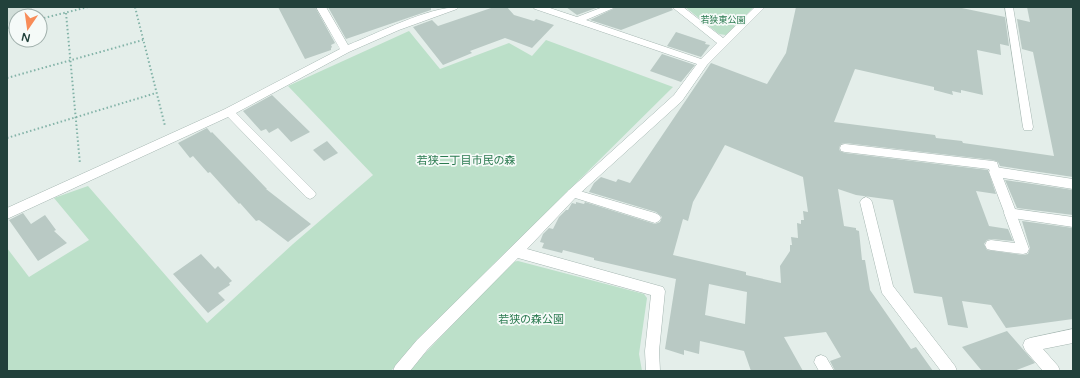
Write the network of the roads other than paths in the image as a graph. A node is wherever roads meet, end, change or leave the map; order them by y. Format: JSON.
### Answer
{"nodes":[{"id":1,"x":321,"y":7,"type":"edge"},
{"id":2,"x":454,"y":7,"type":"edge"},
{"id":3,"x":538,"y":7,"type":"edge"},
{"id":4,"x":611,"y":7,"type":"edge"},
{"id":5,"x":676,"y":7,"type":"edge"},
{"id":6,"x":760,"y":7,"type":"edge"},
{"id":7,"x":1009,"y":7,"type":"edge"},
{"id":8,"x":579,"y":20,"type":"junction"},
{"id":9,"x":723,"y":43,"type":"junction"},
{"id":10,"x":346,"y":50,"type":"junction"},
{"id":11,"x":703,"y":63,"type":"junction"},
{"id":12,"x":229,"y":112,"type":"junction"},
{"id":13,"x":1028,"y":127,"type":"dead end"},
{"id":14,"x":845,"y":148,"type":"dead end"},
{"id":15,"x":995,"y":172,"type":"junction"},
{"id":16,"x":1073,"y":184,"type":"edge"},
{"id":17,"x":573,"y":193,"type":"junction"},
{"id":18,"x":310,"y":194,"type":"dead end"},
{"id":19,"x":866,"y":202,"type":"dead end"},
{"id":20,"x":1010,"y":213,"type":"junction"},
{"id":21,"x":7,"y":214,"type":"edge"},
{"id":22,"x":655,"y":218,"type":"dead end"},
{"id":23,"x":1073,"y":222,"type":"edge"},
{"id":24,"x":991,"y":245,"type":"dead end"},
{"id":25,"x":516,"y":252,"type":"junction"},
{"id":26,"x":1073,"y":336,"type":"edge"},
{"id":27,"x":400,"y":371,"type":"edge"},
{"id":28,"x":653,"y":371,"type":"edge"},
{"id":29,"x":950,"y":371,"type":"edge"},
{"id":30,"x":1053,"y":371,"type":"edge"}],
"edges":[{"from":1,"to":10,"type":"street"},
{"from":2,"to":10,"type":"street"},
{"from":3,"to":8,"type":"street"},
{"from":4,"to":8,"type":"street"},
{"from":5,"to":9,"type":"street"},
{"from":6,"to":9,"type":"street"},
{"from":7,"to":13,"type":"lane"},
{"from":8,"to":11,"type":"street"},
{"from":9,"to":11,"type":"street"},
{"from":10,"to":12,"type":"street"},
{"from":11,"to":17,"type":"street"},
{"from":12,"to":18,"type":"street"},
{"from":12,"to":21,"type":"street"},
{"from":14,"to":15,"type":"lane"},
{"from":15,"to":16,"type":"street"},
{"from":15,"to":20,"type":"street"},
{"from":17,"to":22,"type":"lane"},
{"from":17,"to":25,"type":"street"},
{"from":19,"to":29,"type":"street"},
{"from":20,"to":23,"type":"street"},
{"from":20,"to":24,"type":"lane"},
{"from":25,"to":27,"type":"street"},
{"from":25,"to":28,"type":"street"},
{"from":26,"to":30,"type":"street"}]}
